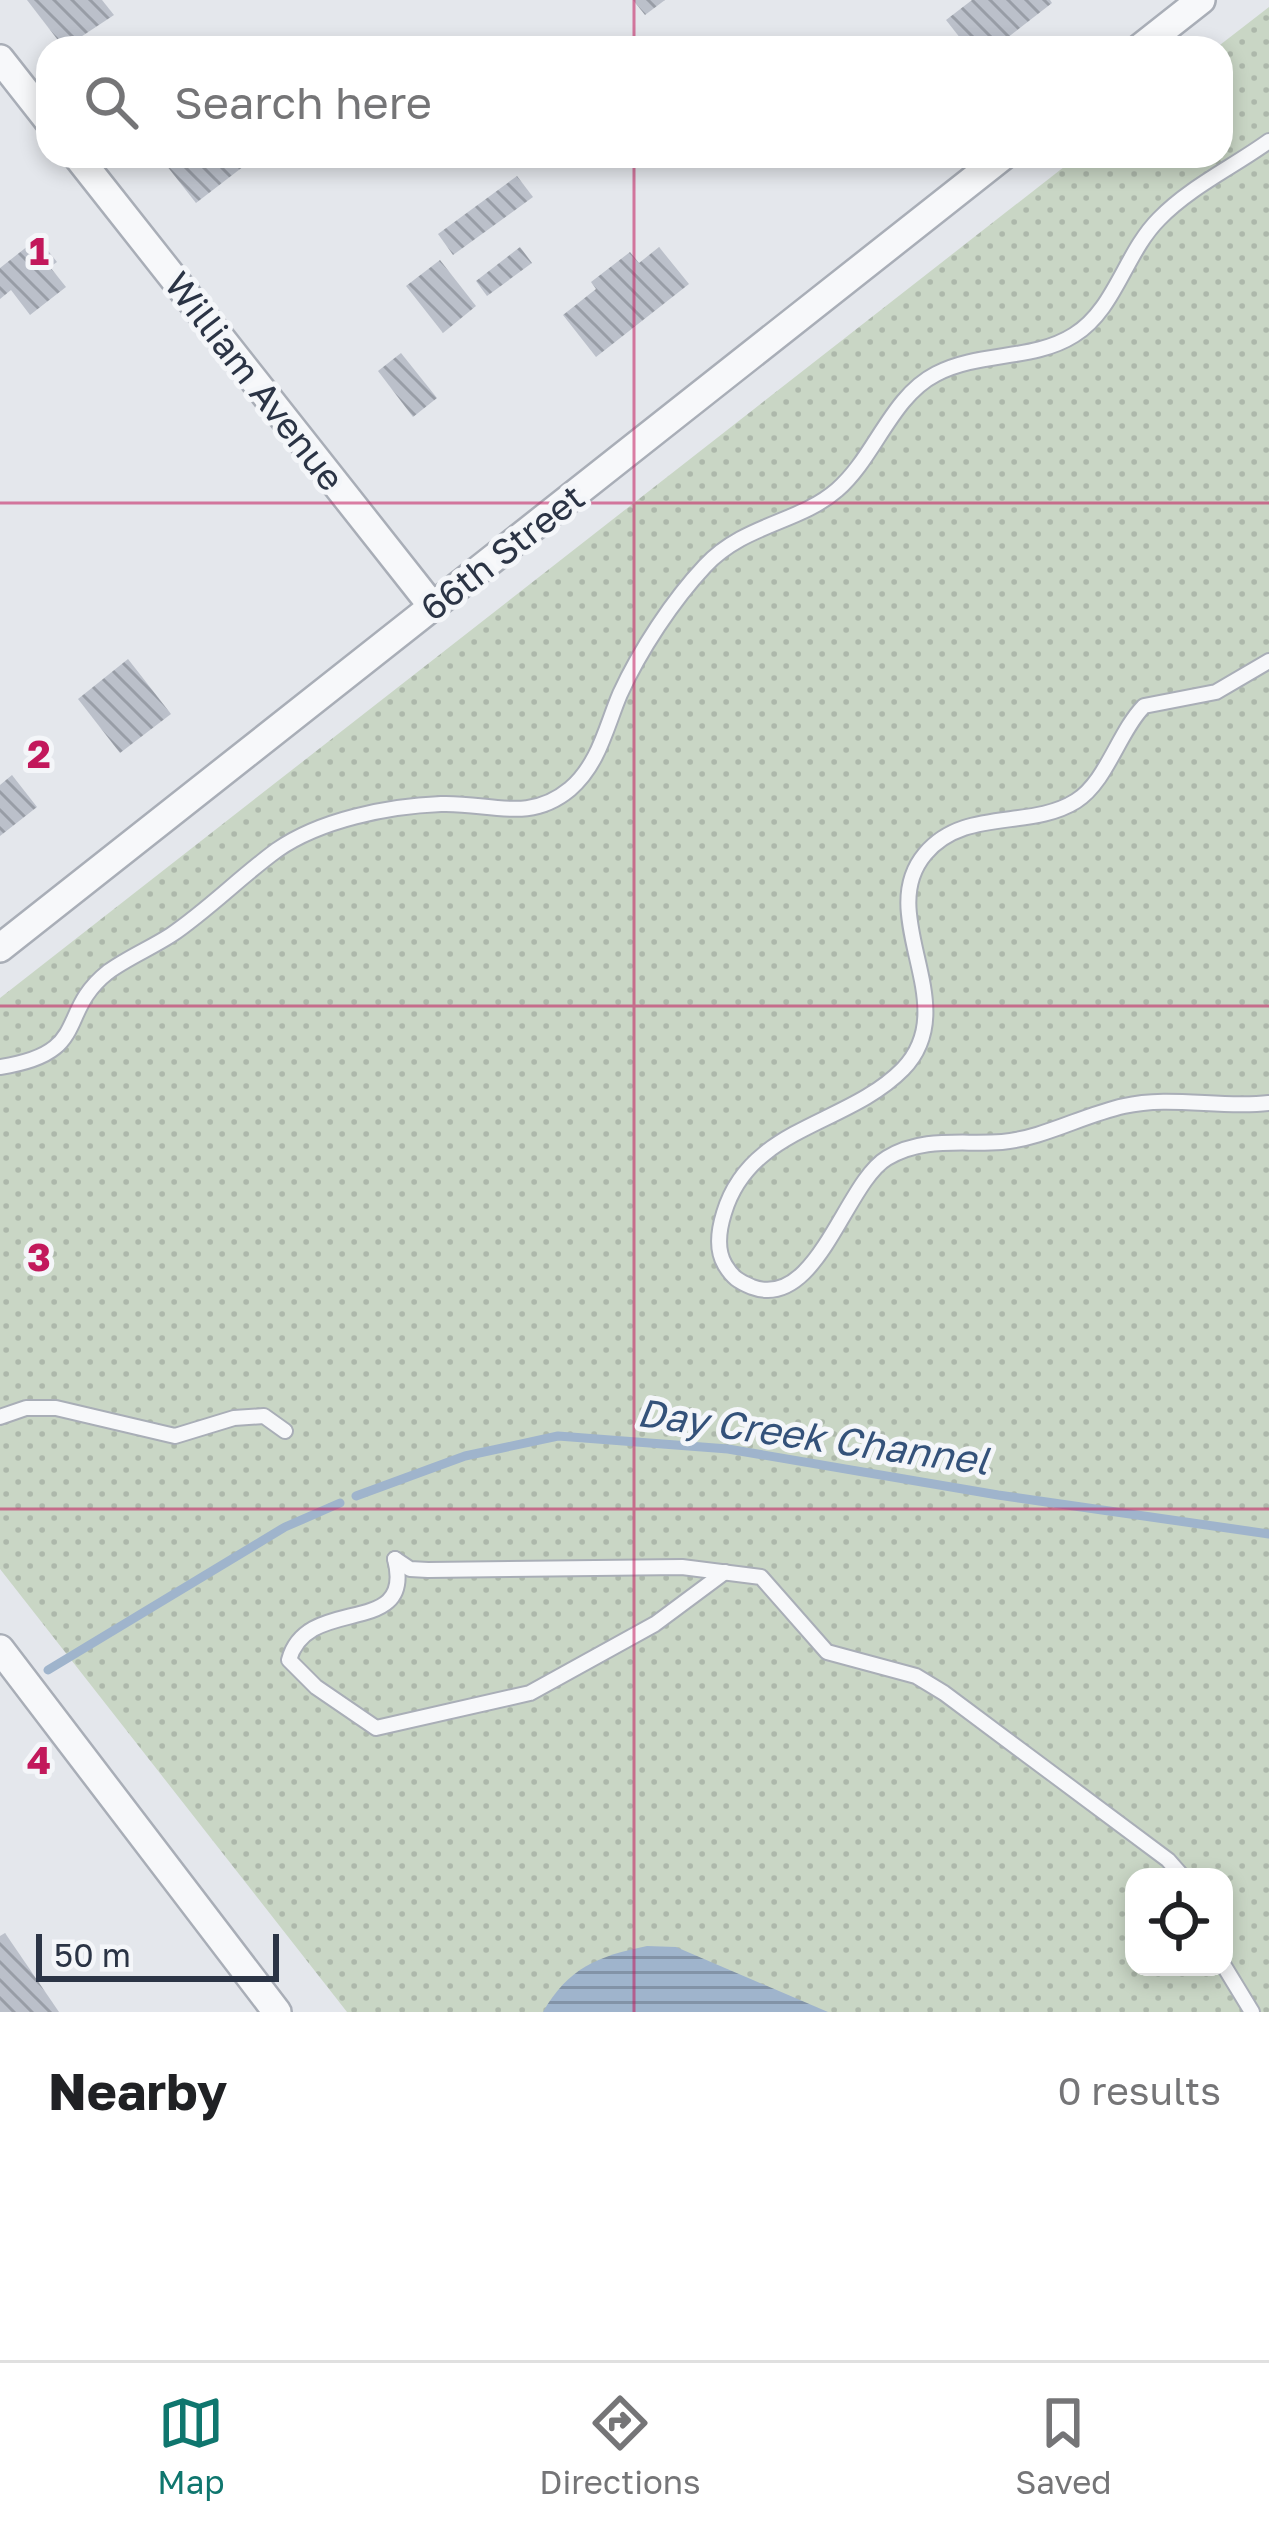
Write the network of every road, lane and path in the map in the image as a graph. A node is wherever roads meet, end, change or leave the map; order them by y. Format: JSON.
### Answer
{"nodes":[{"id":1,"x":1191,"y":3,"type":"edge"},
{"id":2,"x":1154,"y":36,"type":"edge"},
{"id":3,"x":0,"y":59,"type":"edge"},
{"id":4,"x":36,"y":105,"type":"edge"},
{"id":5,"x":1269,"y":141,"type":"edge"},
{"id":6,"x":1233,"y":166,"type":"edge"},
{"id":7,"x":85,"y":168,"type":"edge"},
{"id":8,"x":988,"y":168,"type":"edge"},
{"id":9,"x":1231,"y":168,"type":"edge"},
{"id":10,"x":433,"y":607,"type":"junction"},
{"id":11,"x":1269,"y":661,"type":"edge"},
{"id":12,"x":0,"y":948,"type":"edge"},
{"id":13,"x":0,"y":1066,"type":"edge"},
{"id":14,"x":1269,"y":1103,"type":"edge"},
{"id":15,"x":0,"y":1417,"type":"edge"},
{"id":16,"x":285,"y":1431,"type":"dead end"},
{"id":17,"x":725,"y":1572,"type":"junction"},
{"id":18,"x":0,"y":1649,"type":"edge"},
{"id":19,"x":1175,"y":1868,"type":"edge"},
{"id":20,"x":1230,"y":1976,"type":"edge"},
{"id":21,"x":277,"y":2012,"type":"edge"},
{"id":22,"x":1252,"y":2012,"type":"edge"}],
"edges":[{"from":1,"to":2,"type":"street"},
{"from":3,"to":4,"type":"street"},
{"from":5,"to":6,"type":"lane"},
{"from":7,"to":10,"type":"street","name":"William Avenue"},
{"from":8,"to":10,"type":"street","name":"66th Street"},
{"from":9,"to":13,"type":"lane"},
{"from":10,"to":12,"type":"street","name":"66th Street"},
{"from":11,"to":14,"type":"lane"},
{"from":15,"to":16,"type":"lane"},
{"from":17,"to":17,"type":"lane"},
{"from":17,"to":19,"type":"lane"},
{"from":18,"to":21,"type":"street"},
{"from":20,"to":22,"type":"lane"}]}
